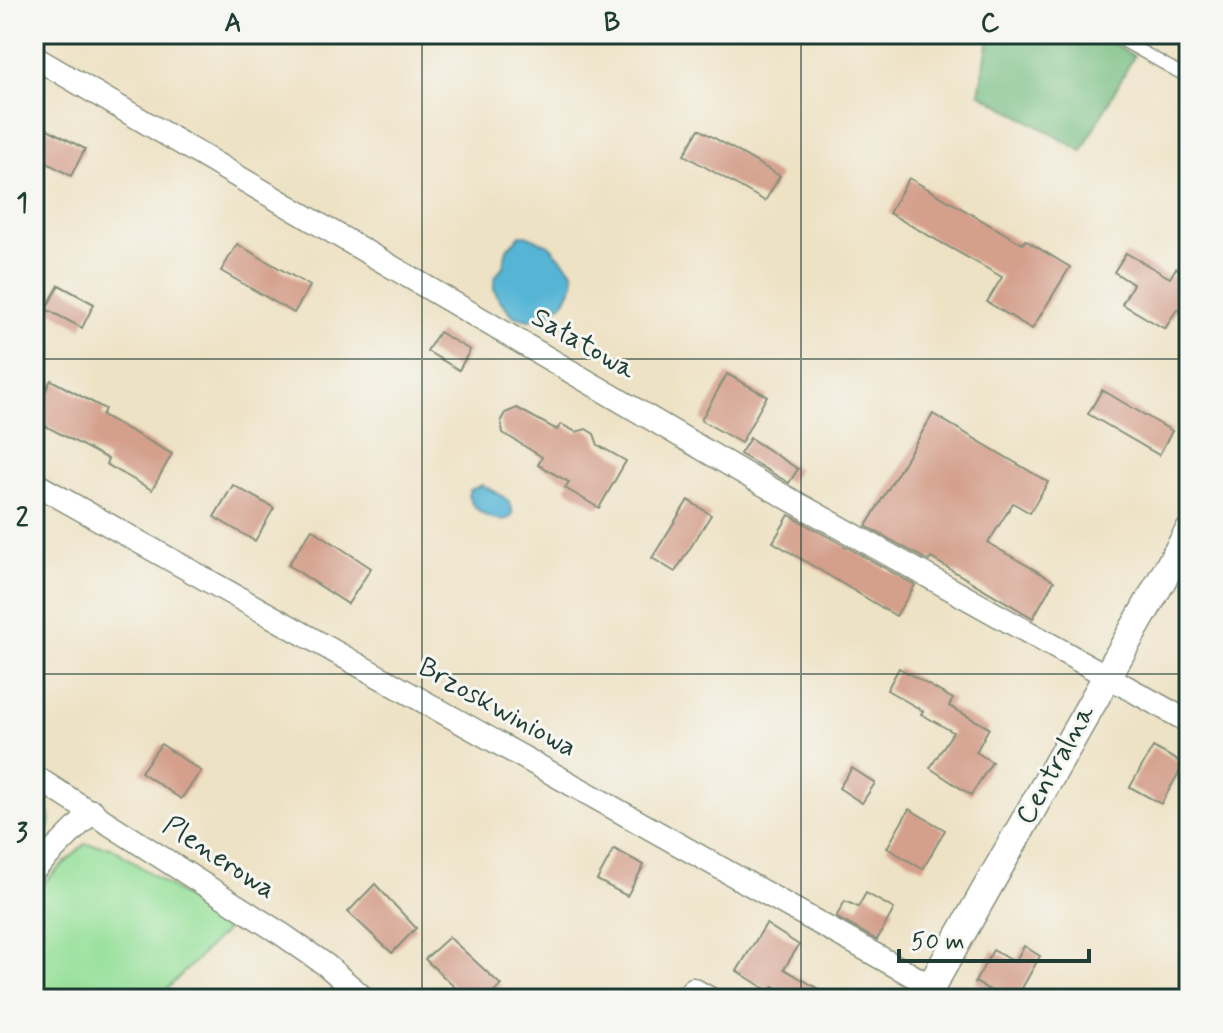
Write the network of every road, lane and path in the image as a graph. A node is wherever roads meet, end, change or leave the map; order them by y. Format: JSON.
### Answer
{"nodes":[{"id":1,"x":1111,"y":34,"type":"edge"},
{"id":2,"x":34,"y":57,"type":"edge"},
{"id":3,"x":1189,"y":78,"type":"edge"},
{"id":4,"x":34,"y":483,"type":"edge"},
{"id":5,"x":1189,"y":532,"type":"edge"},
{"id":6,"x":1107,"y":675,"type":"junction"},
{"id":7,"x":1189,"y":722,"type":"edge"},
{"id":8,"x":34,"y":776,"type":"edge"},
{"id":9,"x":93,"y":811,"type":"junction"},
{"id":10,"x":34,"y":870,"type":"edge"},
{"id":11,"x":927,"y":993,"type":"edge"},
{"id":12,"x":365,"y":999,"type":"edge"},
{"id":13,"x":683,"y":999,"type":"edge"},
{"id":14,"x":711,"y":999,"type":"edge"}],
"edges":[{"from":1,"to":3,"type":"lane"},
{"from":2,"to":6,"type":"street","name":"Sałatowa"},
{"from":4,"to":11,"type":"street","name":"Brzoskwiniowa"},
{"from":5,"to":6,"type":"street","name":"Centralna"},
{"from":6,"to":7,"type":"street","name":"Sałatowa"},
{"from":6,"to":11,"type":"street","name":"Centralna"},
{"from":8,"to":9,"type":"street","name":"Plenerowa"},
{"from":9,"to":10,"type":"street"},
{"from":9,"to":12,"type":"street","name":"Plenerowa"},
{"from":13,"to":14,"type":"street"}]}
